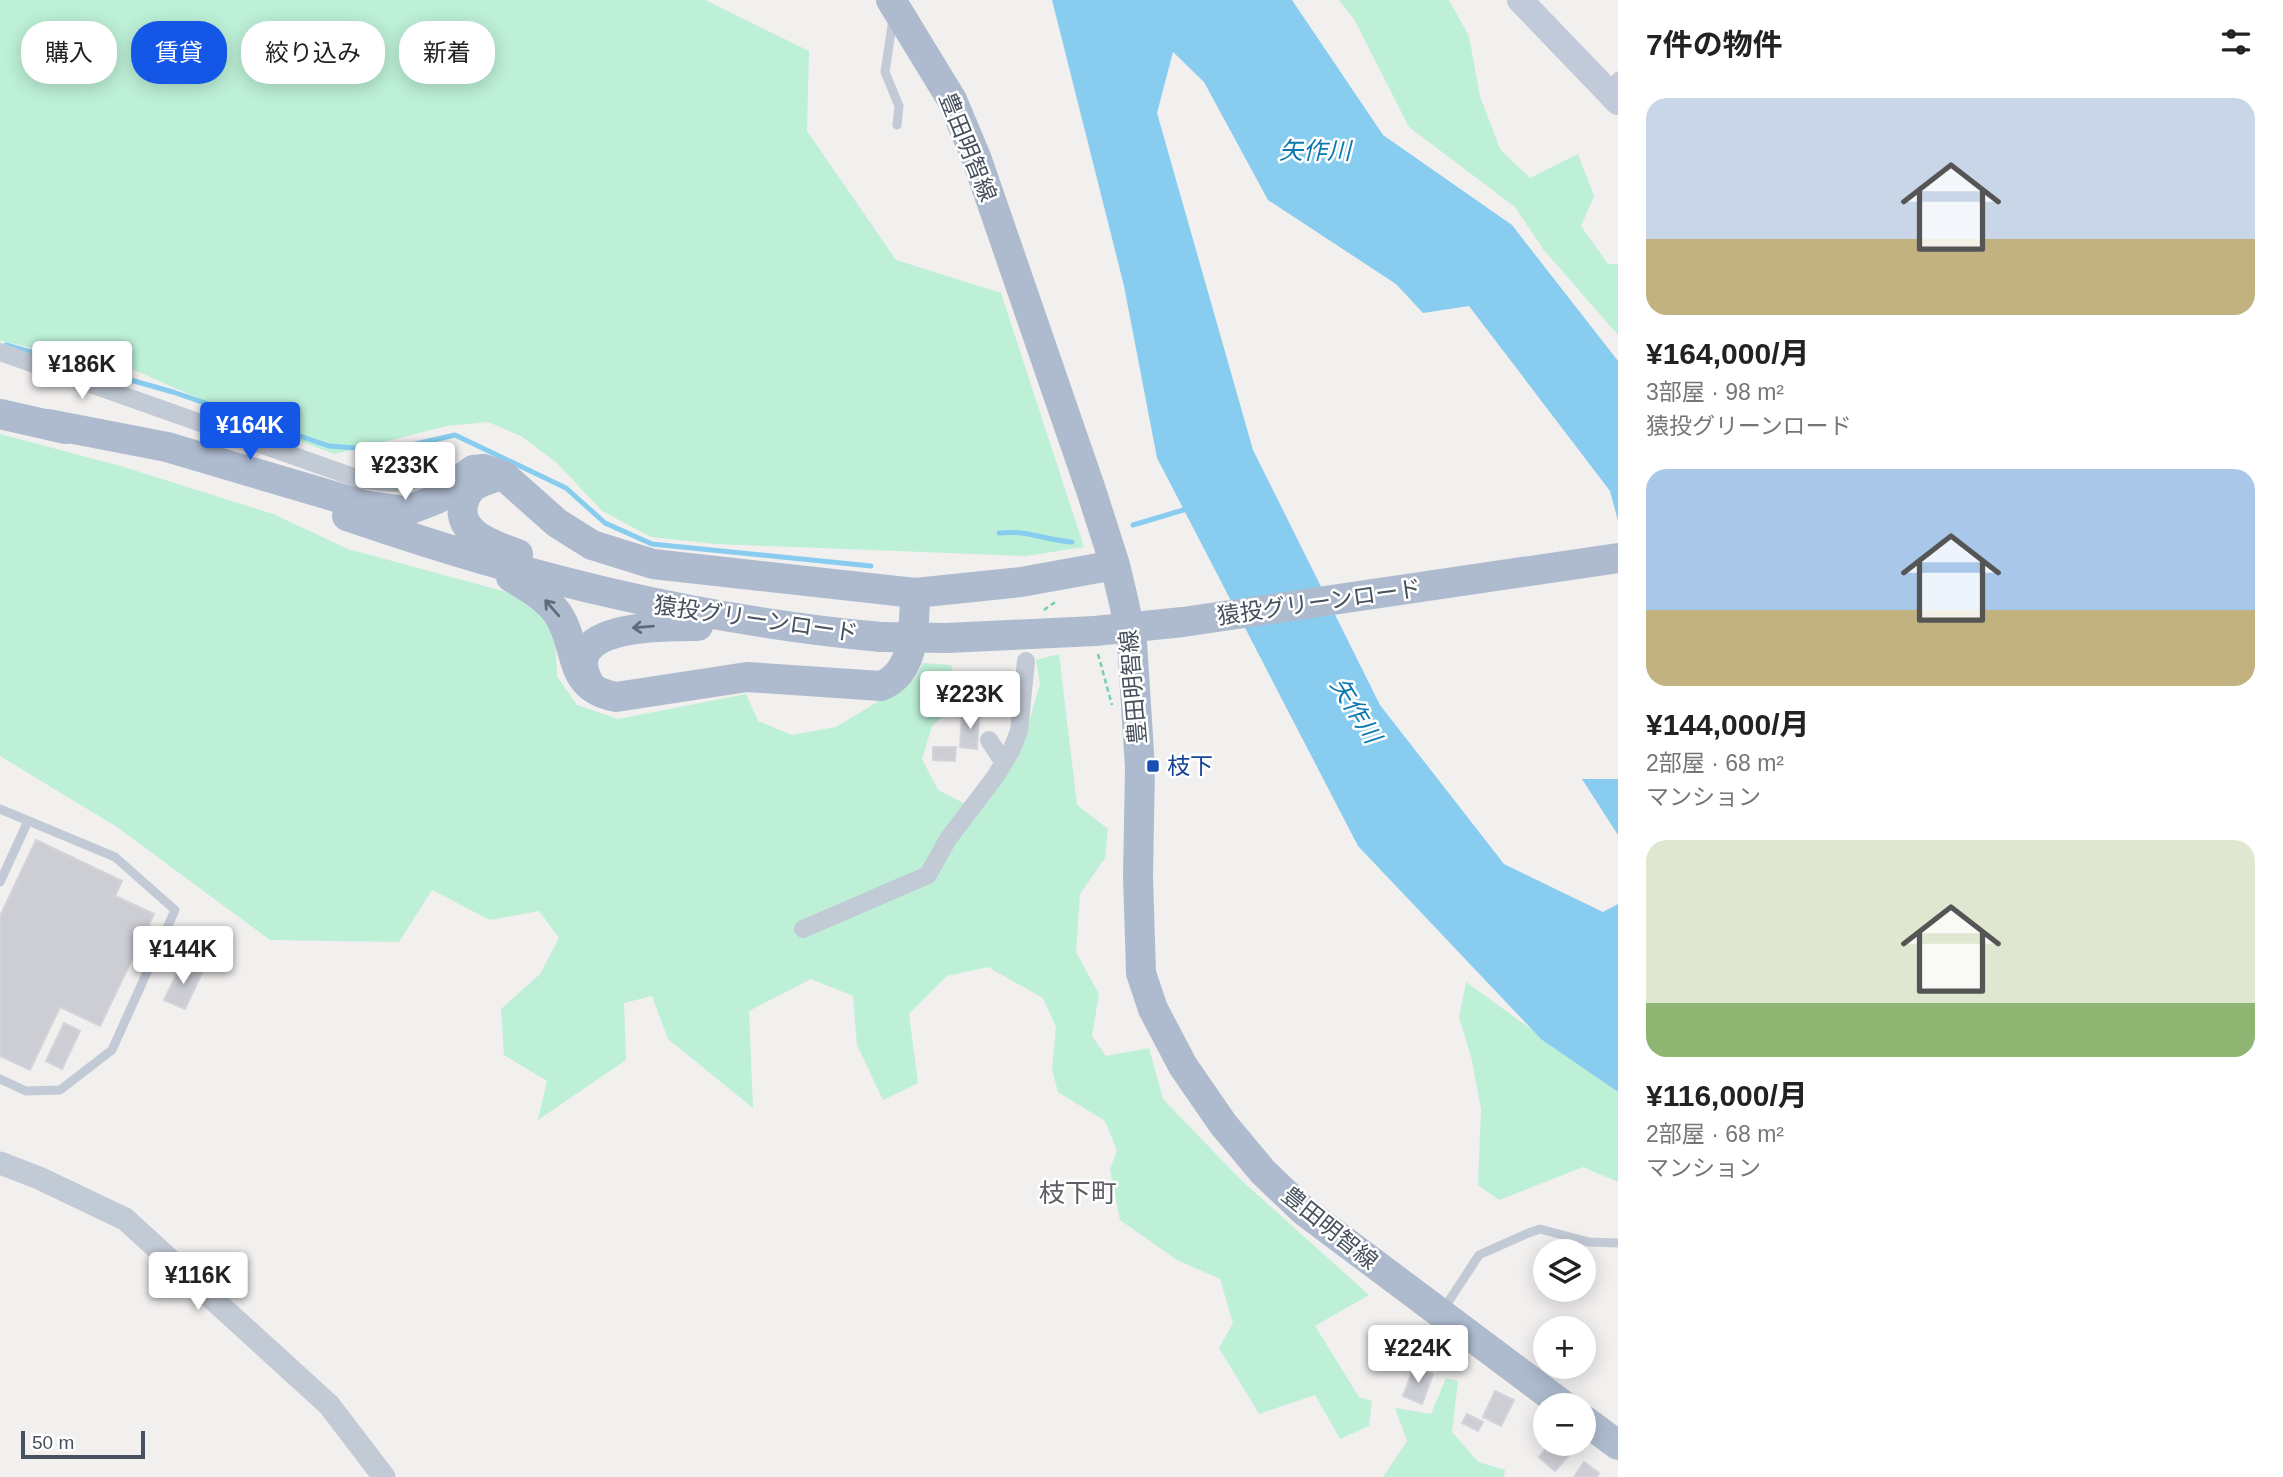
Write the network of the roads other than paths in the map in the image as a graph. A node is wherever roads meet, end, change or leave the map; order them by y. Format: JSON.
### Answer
{"nodes":[{"id":1,"x":1520,"y":0,"type":"edge"},
{"id":2,"x":894,"y":5,"type":"edge"},
{"id":3,"x":1614,"y":89,"type":"edge"},
{"id":4,"x":897,"y":125,"type":"dead end"},
{"id":5,"x":0,"y":352,"type":"edge"},
{"id":6,"x":0,"y":414,"type":"edge"},
{"id":7,"x":48,"y":424,"type":"junction"},
{"id":8,"x":472,"y":470,"type":"junction"},
{"id":9,"x":522,"y":492,"type":"junction"},
{"id":10,"x":1618,"y":558,"type":"edge"},
{"id":11,"x":484,"y":561,"type":"junction"},
{"id":12,"x":1115,"y":565,"type":"junction"},
{"id":13,"x":915,"y":593,"type":"junction"},
{"id":14,"x":713,"y":616,"type":"junction"},
{"id":15,"x":785,"y":628,"type":"junction"},
{"id":16,"x":1026,"y":661,"type":"dead end"},
{"id":17,"x":593,"y":689,"type":"junction"},
{"id":18,"x":989,"y":740,"type":"dead end"},
{"id":19,"x":1004,"y":763,"type":"junction"},
{"id":20,"x":0,"y":809,"type":"edge"},
{"id":21,"x":28,"y":821,"type":"junction"},
{"id":22,"x":0,"y":882,"type":"edge"},
{"id":23,"x":803,"y":929,"type":"dead end"},
{"id":24,"x":0,"y":1079,"type":"edge"},
{"id":25,"x":0,"y":1163,"type":"edge"},
{"id":26,"x":1618,"y":1243,"type":"edge"},
{"id":27,"x":1440,"y":1314,"type":"junction"},
{"id":28,"x":1547,"y":1393,"type":"edge"},
{"id":29,"x":1596,"y":1429,"type":"edge"},
{"id":30,"x":1618,"y":1445,"type":"edge"},
{"id":31,"x":384,"y":1477,"type":"edge"}],
"edges":[{"from":1,"to":3,"type":"main road"},
{"from":2,"to":4,"type":"lane"},
{"from":2,"to":12,"type":"main road","name":"豊田明智線"},
{"from":5,"to":8,"type":"street"},
{"from":6,"to":7,"type":"main road","name":"猿投グリーンロード"},
{"from":7,"to":8,"type":"main road"},
{"from":7,"to":11,"type":"main road","name":"猿投グリーンロード"},
{"from":8,"to":9,"type":"main road"},
{"from":9,"to":13,"type":"main road"},
{"from":9,"to":14,"type":"main road"},
{"from":10,"to":15,"type":"main road","name":"猿投グリーンロード","bridge":true},
{"from":11,"to":14,"type":"main road","name":"猿投グリーンロード"},
{"from":17,"to":11,"type":"main road","one_way":true},
{"from":12,"to":13,"type":"main road"},
{"from":12,"to":27,"type":"main road","name":"豊田明智線"},
{"from":13,"to":17,"type":"main road"},
{"from":14,"to":15,"type":"main road","name":"猿投グリーンロード"},
{"from":15,"to":17,"type":"main road","one_way":true},
{"from":16,"to":19,"type":"street"},
{"from":18,"to":19,"type":"street"},
{"from":19,"to":23,"type":"street"},
{"from":20,"to":21,"type":"lane"},
{"from":21,"to":22,"type":"lane"},
{"from":21,"to":24,"type":"lane"},
{"from":25,"to":31,"type":"street"},
{"from":26,"to":27,"type":"lane"},
{"from":27,"to":28,"type":"main road","name":"豊田明智線"},
{"from":29,"to":30,"type":"main road"}]}
